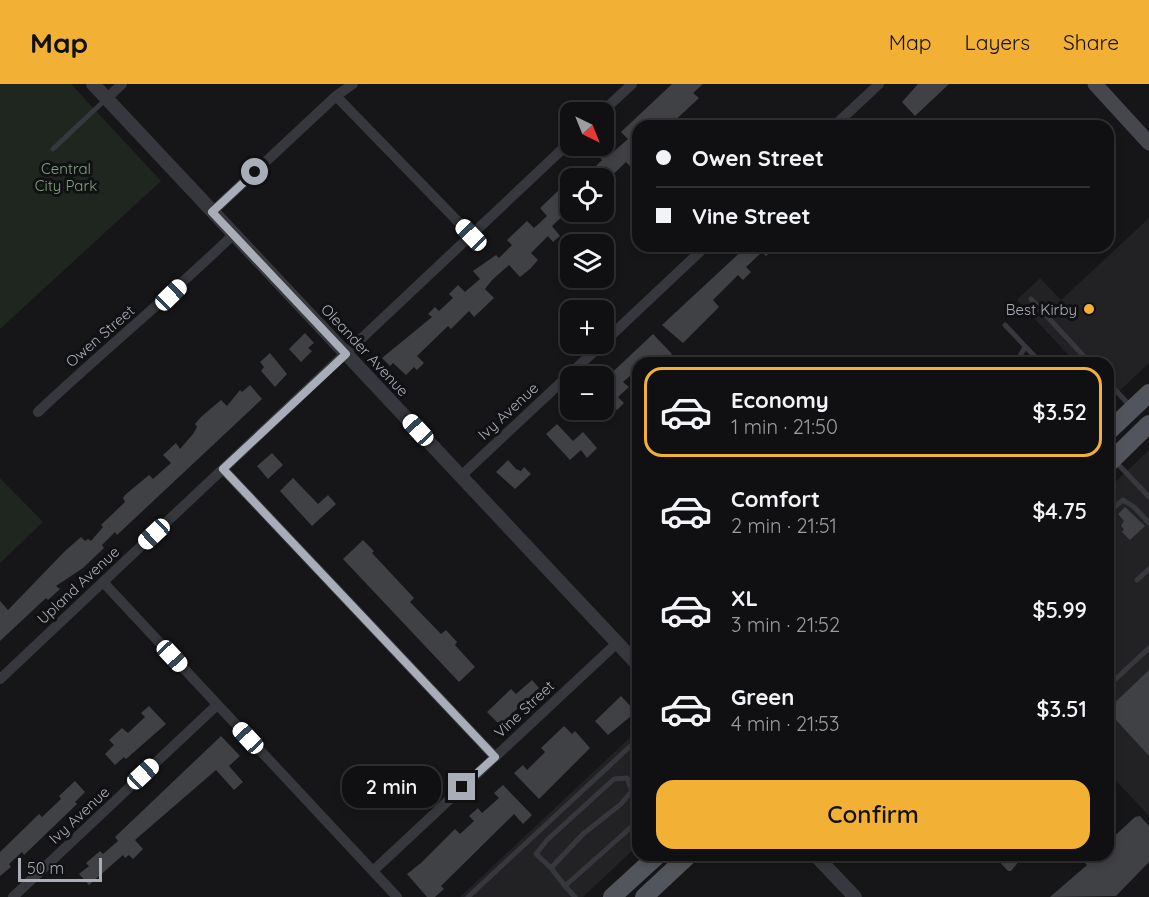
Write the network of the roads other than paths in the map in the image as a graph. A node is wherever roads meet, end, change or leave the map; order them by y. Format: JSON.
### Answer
{"nodes":[{"id":1,"x":93,"y":84,"type":"edge"},
{"id":2,"x":122,"y":84,"type":"edge"},
{"id":3,"x":353,"y":84,"type":"edge"},
{"id":4,"x":632,"y":84,"type":"edge"},
{"id":5,"x":879,"y":84,"type":"edge"},
{"id":6,"x":1095,"y":84,"type":"edge"},
{"id":7,"x":336,"y":96,"type":"junction"},
{"id":8,"x":106,"y":99,"type":"junction"},
{"id":9,"x":613,"y":102,"type":"edge"},
{"id":10,"x":840,"y":120,"type":"edge"},
{"id":11,"x":1149,"y":143,"type":"edge"},
{"id":12,"x":53,"y":149,"type":"dead end"},
{"id":13,"x":560,"y":151,"type":"edge"},
{"id":14,"x":212,"y":212,"type":"junction"},
{"id":15,"x":234,"y":234,"type":"junction"},
{"id":16,"x":471,"y":235,"type":"junction"},
{"id":17,"x":700,"y":252,"type":"edge"},
{"id":18,"x":1031,"y":299,"type":"dead end"},
{"id":19,"x":1005,"y":325,"type":"dead end"},
{"id":20,"x":614,"y":333,"type":"edge"},
{"id":21,"x":1025,"y":347,"type":"junction"},
{"id":22,"x":346,"y":354,"type":"junction"},
{"id":23,"x":591,"y":354,"type":"edge"},
{"id":24,"x":1019,"y":357,"type":"edge"},
{"id":25,"x":1035,"y":357,"type":"edge"},
{"id":26,"x":1084,"y":357,"type":"edge"},
{"id":27,"x":1114,"y":389,"type":"edge"},
{"id":28,"x":1149,"y":393,"type":"edge"},
{"id":29,"x":1132,"y":409,"type":"junction"},
{"id":30,"x":38,"y":412,"type":"dead end"},
{"id":31,"x":1114,"y":421,"type":"edge"},
{"id":32,"x":1149,"y":424,"type":"edge"},
{"id":33,"x":1114,"y":458,"type":"edge"},
{"id":34,"x":1114,"y":466,"type":"edge"},
{"id":35,"x":223,"y":469,"type":"junction"},
{"id":36,"x":461,"y":476,"type":"junction"},
{"id":37,"x":1149,"y":497,"type":"edge"},
{"id":38,"x":1114,"y":507,"type":"edge"},
{"id":39,"x":1149,"y":523,"type":"edge"},
{"id":40,"x":1149,"y":569,"type":"edge"},
{"id":41,"x":1137,"y":580,"type":"dead end"},
{"id":42,"x":103,"y":582,"type":"junction"},
{"id":43,"x":617,"y":643,"type":"junction"},
{"id":44,"x":1149,"y":648,"type":"edge"},
{"id":45,"x":632,"y":659,"type":"edge"},
{"id":46,"x":0,"y":679,"type":"edge"},
{"id":47,"x":1114,"y":680,"type":"edge"},
{"id":48,"x":217,"y":705,"type":"junction"},
{"id":49,"x":632,"y":745,"type":"edge"},
{"id":50,"x":495,"y":757,"type":"junction"},
{"id":51,"x":632,"y":826,"type":"edge"},
{"id":52,"x":651,"y":861,"type":"edge"},
{"id":53,"x":683,"y":861,"type":"edge"},
{"id":54,"x":821,"y":861,"type":"edge"},
{"id":55,"x":551,"y":868,"type":"junction"},
{"id":56,"x":373,"y":871,"type":"junction"},
{"id":57,"x":565,"y":886,"type":"junction"},
{"id":58,"x":13,"y":897,"type":"edge"},
{"id":59,"x":397,"y":897,"type":"edge"},
{"id":60,"x":468,"y":897,"type":"edge"},
{"id":61,"x":576,"y":897,"type":"edge"},
{"id":62,"x":612,"y":897,"type":"edge"},
{"id":63,"x":644,"y":897,"type":"edge"},
{"id":64,"x":855,"y":897,"type":"edge"}],
"edges":[{"from":1,"to":8,"type":"street","name":"Oleander Avenue"},
{"from":2,"to":8,"type":"street"},
{"from":3,"to":7,"type":"street"},
{"from":4,"to":9,"type":"street"},
{"from":5,"to":10,"type":"street"},
{"from":6,"to":11,"type":"main road"},
{"from":7,"to":14,"type":"street"},
{"from":7,"to":16,"type":"street"},
{"from":8,"to":12,"type":"lane"},
{"from":8,"to":14,"type":"street","name":"Oleander Avenue"},
{"from":13,"to":16,"type":"street","name":"Upland Avenue"},
{"from":14,"to":15,"type":"street","name":"Oleander Avenue"},
{"from":15,"to":22,"type":"street","name":"Oleander Avenue"},
{"from":15,"to":30,"type":"street","name":"Owen Street"},
{"from":16,"to":22,"type":"street","name":"Upland Avenue"},
{"from":17,"to":20,"type":"street","name":"Ivy Avenue"},
{"from":18,"to":26,"type":"lane"},
{"from":19,"to":21,"type":"lane"},
{"from":21,"to":24,"type":"lane"},
{"from":21,"to":25,"type":"lane"},
{"from":22,"to":35,"type":"street","name":"Upland Avenue"},
{"from":22,"to":36,"type":"street","name":"Oleander Avenue"},
{"from":23,"to":36,"type":"street","name":"Ivy Avenue"},
{"from":27,"to":29,"type":"lane"},
{"from":28,"to":29,"type":"main road"},
{"from":29,"to":31,"type":"main road"},
{"from":32,"to":33,"type":"main road"},
{"from":34,"to":37,"type":"lane"},
{"from":35,"to":42,"type":"street","name":"Upland Avenue"},
{"from":35,"to":50,"type":"street"},
{"from":36,"to":43,"type":"street","name":"Oleander Avenue"},
{"from":38,"to":39,"type":"lane"},
{"from":40,"to":41,"type":"lane"},
{"from":42,"to":46,"type":"street","name":"Upland Avenue"},
{"from":42,"to":48,"type":"street"},
{"from":43,"to":45,"type":"street","name":"Oleander Avenue"},
{"from":43,"to":50,"type":"street","name":"Vine Street"},
{"from":44,"to":47,"type":"lane"},
{"from":48,"to":56,"type":"street"},
{"from":48,"to":58,"type":"street","name":"Ivy Avenue"},
{"from":49,"to":60,"type":"lane"},
{"from":50,"to":56,"type":"street","name":"Vine Street"},
{"from":51,"to":57,"type":"lane"},
{"from":52,"to":62,"type":"main road"},
{"from":53,"to":63,"type":"main road"},
{"from":54,"to":64,"type":"street"},
{"from":55,"to":55,"type":"lane"},
{"from":55,"to":57,"type":"lane"},
{"from":56,"to":59,"type":"street"},
{"from":57,"to":61,"type":"lane"}]}
